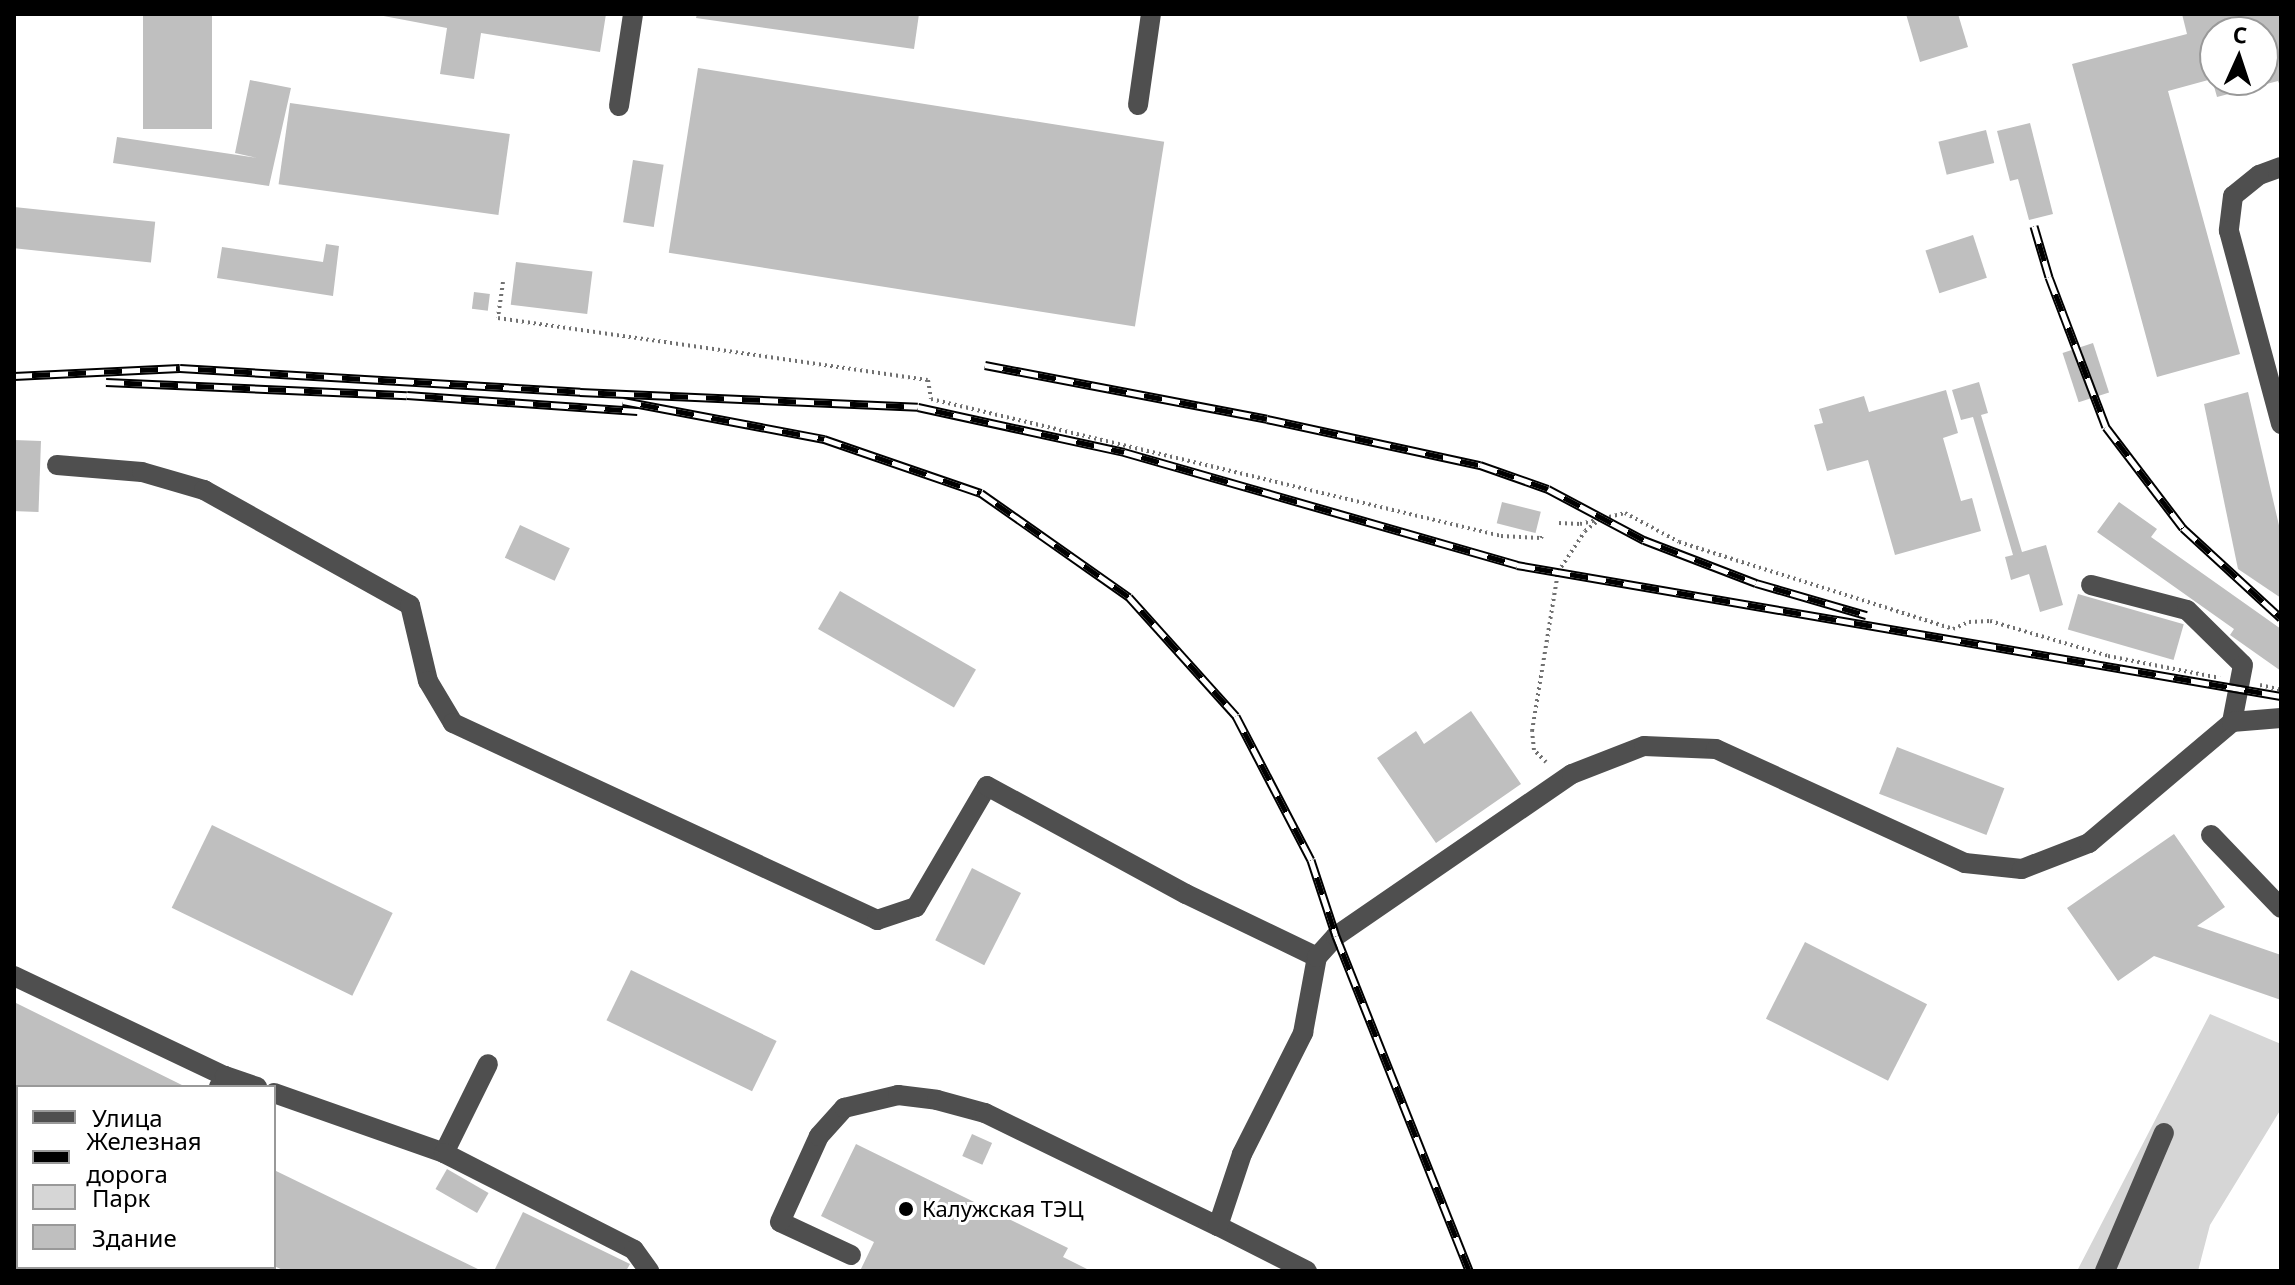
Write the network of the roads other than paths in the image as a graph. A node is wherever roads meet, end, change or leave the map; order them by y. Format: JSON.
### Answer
{"nodes":[{"id":1,"x":633,"y":14,"type":"edge"},
{"id":2,"x":1151,"y":14,"type":"edge"},
{"id":3,"x":1138,"y":105,"type":"dead end"},
{"id":4,"x":619,"y":106,"type":"dead end"},
{"id":5,"x":2281,"y":167,"type":"edge"},
{"id":6,"x":2281,"y":424,"type":"edge"},
{"id":7,"x":57,"y":465,"type":"dead end"},
{"id":8,"x":2091,"y":585,"type":"dead end"},
{"id":9,"x":2281,"y":718,"type":"edge"},
{"id":10,"x":2232,"y":722,"type":"junction"},
{"id":11,"x":2211,"y":835,"type":"dead end"},
{"id":12,"x":2281,"y":908,"type":"edge"},
{"id":13,"x":1317,"y":957,"type":"junction"},
{"id":14,"x":14,"y":976,"type":"edge"},
{"id":15,"x":488,"y":1064,"type":"dead end"},
{"id":16,"x":222,"y":1081,"type":"edge"},
{"id":17,"x":245,"y":1085,"type":"edge"},
{"id":18,"x":276,"y":1094,"type":"edge"},
{"id":19,"x":2164,"y":1133,"type":"dead end"},
{"id":20,"x":444,"y":1153,"type":"junction"},
{"id":21,"x":1218,"y":1226,"type":"junction"},
{"id":22,"x":851,"y":1255,"type":"dead end"},
{"id":23,"x":649,"y":1271,"type":"edge"},
{"id":24,"x":1307,"y":1271,"type":"edge"},
{"id":25,"x":2105,"y":1271,"type":"edge"}],
"edges":[{"from":1,"to":4,"type":"street"},
{"from":2,"to":3,"type":"street"},
{"from":5,"to":6,"type":"street"},
{"from":7,"to":13,"type":"street"},
{"from":8,"to":10,"type":"street"},
{"from":9,"to":10,"type":"street"},
{"from":10,"to":13,"type":"street"},
{"from":11,"to":12,"type":"street"},
{"from":13,"to":21,"type":"street"},
{"from":14,"to":16,"type":"street"},
{"from":15,"to":20,"type":"street"},
{"from":16,"to":17,"type":"street"},
{"from":18,"to":20,"type":"street"},
{"from":19,"to":25,"type":"street"},
{"from":20,"to":23,"type":"street"},
{"from":21,"to":22,"type":"street"},
{"from":21,"to":24,"type":"street"}]}
